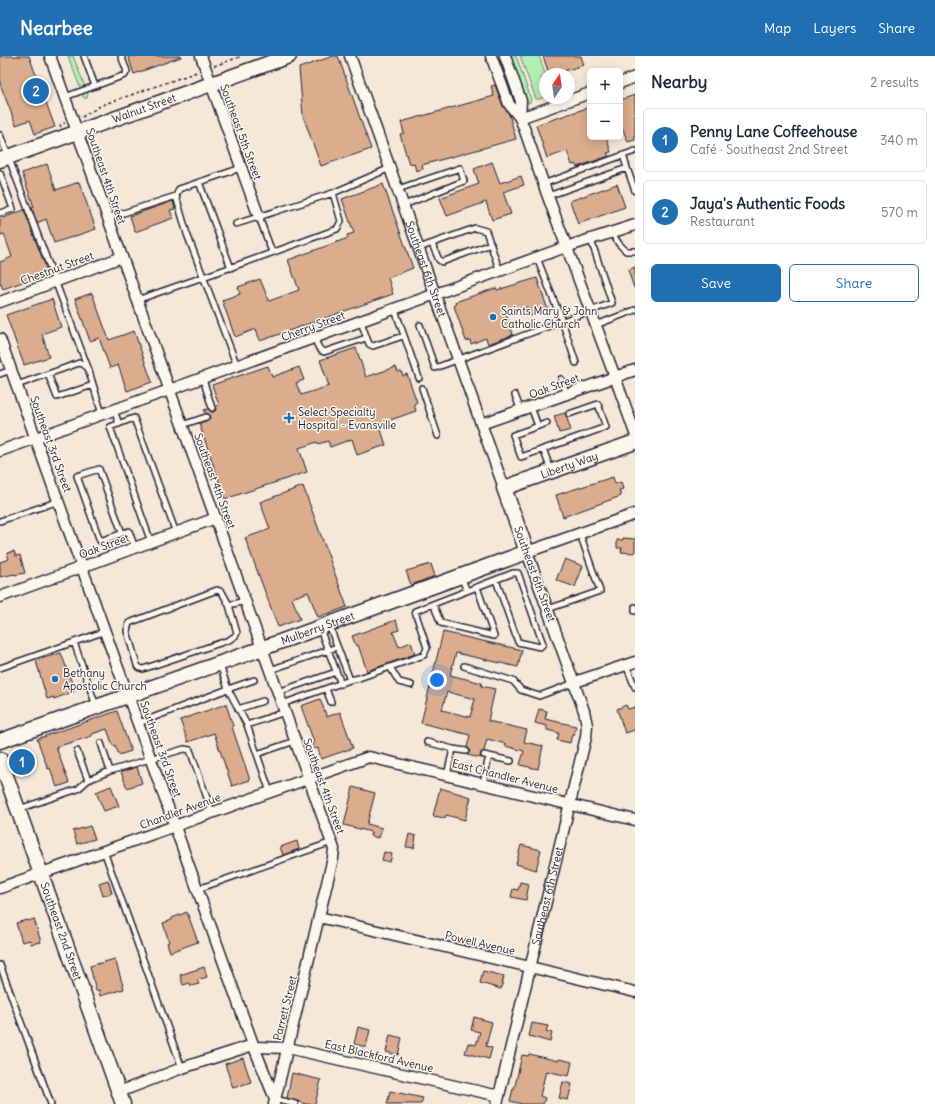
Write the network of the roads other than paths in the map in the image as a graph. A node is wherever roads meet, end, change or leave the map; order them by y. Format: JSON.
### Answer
{"nodes":[{"id":1,"x":50,"y":56,"type":"edge"},
{"id":2,"x":84,"y":56,"type":"edge"},
{"id":3,"x":121,"y":56,"type":"edge"},
{"id":4,"x":201,"y":56,"type":"edge"},
{"id":5,"x":289,"y":56,"type":"edge"},
{"id":6,"x":350,"y":56,"type":"edge"},
{"id":7,"x":491,"y":56,"type":"edge"},
{"id":8,"x":505,"y":56,"type":"edge"},
{"id":9,"x":635,"y":77,"type":"edge"},
{"id":10,"x":623,"y":82,"type":"edge"},
{"id":11,"x":211,"y":84,"type":"junction"},
{"id":12,"x":95,"y":86,"type":"junction"},
{"id":13,"x":587,"y":94,"type":"edge"},
{"id":14,"x":65,"y":97,"type":"junction"},
{"id":15,"x":520,"y":118,"type":"junction"},
{"id":16,"x":78,"y":132,"type":"junction"},
{"id":17,"x":0,"y":135,"type":"edge"},
{"id":18,"x":635,"y":151,"type":"edge"},
{"id":19,"x":623,"y":155,"type":"junction"},
{"id":20,"x":4,"y":159,"type":"edge"},
{"id":21,"x":241,"y":168,"type":"junction"},
{"id":22,"x":390,"y":168,"type":"junction"},
{"id":23,"x":627,"y":168,"type":"junction"},
{"id":24,"x":0,"y":173,"type":"edge"},
{"id":25,"x":199,"y":182,"type":"junction"},
{"id":26,"x":543,"y":184,"type":"junction"},
{"id":27,"x":398,"y":189,"type":"junction"},
{"id":28,"x":635,"y":191,"type":"edge"},
{"id":29,"x":333,"y":193,"type":"junction"},
{"id":30,"x":176,"y":196,"type":"junction"},
{"id":31,"x":548,"y":196,"type":"junction"},
{"id":32,"x":404,"y":205,"type":"junction"},
{"id":33,"x":0,"y":213,"type":"edge"},
{"id":34,"x":259,"y":217,"type":"junction"},
{"id":35,"x":108,"y":218,"type":"junction"},
{"id":36,"x":236,"y":224,"type":"dead end"},
{"id":37,"x":635,"y":225,"type":"edge"},
{"id":38,"x":612,"y":233,"type":"junction"},
{"id":39,"x":591,"y":240,"type":"junction"},
{"id":40,"x":432,"y":244,"type":"junction"},
{"id":41,"x":491,"y":244,"type":"junction"},
{"id":42,"x":566,"y":247,"type":"junction"},
{"id":43,"x":419,"y":248,"type":"junction"},
{"id":44,"x":635,"y":251,"type":"edge"},
{"id":45,"x":272,"y":252,"type":"junction"},
{"id":46,"x":122,"y":257,"type":"junction"},
{"id":47,"x":537,"y":258,"type":"junction"},
{"id":48,"x":231,"y":268,"type":"junction"},
{"id":49,"x":500,"y":272,"type":"junction"},
{"id":50,"x":204,"y":277,"type":"junction"},
{"id":51,"x":54,"y":282,"type":"junction"},
{"id":52,"x":435,"y":296,"type":"junction"},
{"id":53,"x":138,"y":300,"type":"junction"},
{"id":54,"x":0,"y":302,"type":"edge"},
{"id":55,"x":395,"y":310,"type":"junction"},
{"id":56,"x":590,"y":310,"type":"junction"},
{"id":57,"x":635,"y":310,"type":"edge"},
{"id":58,"x":562,"y":321,"type":"junction"},
{"id":59,"x":361,"y":322,"type":"junction"},
{"id":60,"x":596,"y":324,"type":"junction"},
{"id":61,"x":420,"y":325,"type":"dead end"},
{"id":62,"x":403,"y":336,"type":"junction"},
{"id":63,"x":0,"y":338,"type":"edge"},
{"id":64,"x":366,"y":338,"type":"junction"},
{"id":65,"x":315,"y":339,"type":"junction"},
{"id":66,"x":458,"y":360,"type":"junction"},
{"id":67,"x":576,"y":363,"type":"dead end"},
{"id":68,"x":237,"y":366,"type":"junction"},
{"id":69,"x":88,"y":368,"type":"junction"},
{"id":70,"x":11,"y":370,"type":"junction"},
{"id":71,"x":635,"y":370,"type":"edge"},
{"id":72,"x":0,"y":374,"type":"edge"},
{"id":73,"x":48,"y":374,"type":"junction"},
{"id":74,"x":615,"y":376,"type":"junction"},
{"id":75,"x":419,"y":378,"type":"dead end"},
{"id":76,"x":203,"y":379,"type":"junction"},
{"id":77,"x":561,"y":379,"type":"dead end"},
{"id":78,"x":17,"y":385,"type":"junction"},
{"id":79,"x":93,"y":385,"type":"junction"},
{"id":80,"x":422,"y":388,"type":"dead end"},
{"id":81,"x":170,"y":390,"type":"junction"},
{"id":82,"x":567,"y":394,"type":"junction"},
{"id":83,"x":515,"y":395,"type":"dead end"},
{"id":84,"x":531,"y":407,"type":"junction"},
{"id":85,"x":212,"y":408,"type":"dead end"},
{"id":86,"x":114,"y":410,"type":"junction"},
{"id":87,"x":521,"y":411,"type":"junction"},
{"id":88,"x":102,"y":414,"type":"junction"},
{"id":89,"x":569,"y":414,"type":"dead end"},
{"id":90,"x":206,"y":417,"type":"dead end"},
{"id":91,"x":119,"y":424,"type":"junction"},
{"id":92,"x":481,"y":424,"type":"junction"},
{"id":93,"x":547,"y":424,"type":"dead end"},
{"id":94,"x":182,"y":425,"type":"junction"},
{"id":95,"x":538,"y":426,"type":"junction"},
{"id":96,"x":635,"y":433,"type":"edge"},
{"id":97,"x":438,"y":436,"type":"dead end"},
{"id":98,"x":36,"y":438,"type":"junction"},
{"id":99,"x":635,"y":442,"type":"edge"},
{"id":100,"x":544,"y":449,"type":"junction"},
{"id":101,"x":0,"y":451,"type":"edge"},
{"id":102,"x":551,"y":471,"type":"junction"},
{"id":103,"x":504,"y":488,"type":"junction"},
{"id":104,"x":59,"y":501,"type":"junction"},
{"id":105,"x":635,"y":514,"type":"edge"},
{"id":106,"x":216,"y":518,"type":"junction"},
{"id":107,"x":0,"y":521,"type":"edge"},
{"id":108,"x":122,"y":533,"type":"junction"},
{"id":109,"x":176,"y":533,"type":"junction"},
{"id":110,"x":580,"y":534,"type":"junction"},
{"id":111,"x":151,"y":542,"type":"junction"},
{"id":112,"x":135,"y":548,"type":"junction"},
{"id":113,"x":527,"y":552,"type":"junction"},
{"id":114,"x":82,"y":567,"type":"junction"},
{"id":115,"x":461,"y":576,"type":"junction"},
{"id":116,"x":496,"y":580,"type":"junction"},
{"id":117,"x":477,"y":587,"type":"junction"},
{"id":118,"x":467,"y":591,"type":"junction"},
{"id":119,"x":0,"y":597,"type":"edge"},
{"id":120,"x":246,"y":601,"type":"junction"},
{"id":121,"x":433,"y":604,"type":"junction"},
{"id":122,"x":229,"y":605,"type":"junction"},
{"id":123,"x":635,"y":607,"type":"edge"},
{"id":124,"x":548,"y":609,"type":"junction"},
{"id":125,"x":635,"y":611,"type":"edge"},
{"id":126,"x":324,"y":626,"type":"junction"},
{"id":127,"x":106,"y":631,"type":"junction"},
{"id":128,"x":74,"y":642,"type":"junction"},
{"id":129,"x":337,"y":647,"type":"junction"},
{"id":130,"x":262,"y":648,"type":"junction"},
{"id":131,"x":329,"y":650,"type":"junction"},
{"id":132,"x":219,"y":664,"type":"junction"},
{"id":133,"x":630,"y":664,"type":"edge"},
{"id":134,"x":464,"y":666,"type":"dead end"},
{"id":135,"x":390,"y":667,"type":"junction"},
{"id":136,"x":0,"y":668,"type":"edge"},
{"id":137,"x":270,"y":670,"type":"junction"},
{"id":138,"x":336,"y":672,"type":"junction"},
{"id":139,"x":254,"y":680,"type":"dead end"},
{"id":140,"x":350,"y":680,"type":"junction"},
{"id":141,"x":575,"y":682,"type":"junction"},
{"id":142,"x":341,"y":684,"type":"junction"},
{"id":143,"x":411,"y":685,"type":"dead end"},
{"id":144,"x":635,"y":687,"type":"edge"},
{"id":145,"x":228,"y":689,"type":"junction"},
{"id":146,"x":326,"y":689,"type":"junction"},
{"id":147,"x":278,"y":692,"type":"junction"},
{"id":148,"x":129,"y":696,"type":"junction"},
{"id":149,"x":263,"y":701,"type":"dead end"},
{"id":150,"x":331,"y":702,"type":"dead end"},
{"id":151,"x":96,"y":707,"type":"junction"},
{"id":152,"x":238,"y":708,"type":"junction"},
{"id":153,"x":284,"y":708,"type":"junction"},
{"id":154,"x":139,"y":723,"type":"junction"},
{"id":155,"x":247,"y":725,"type":"junction"},
{"id":156,"x":0,"y":741,"type":"edge"},
{"id":157,"x":295,"y":741,"type":"junction"},
{"id":158,"x":426,"y":742,"type":"dead end"},
{"id":159,"x":101,"y":743,"type":"dead end"},
{"id":160,"x":453,"y":749,"type":"junction"},
{"id":161,"x":77,"y":751,"type":"dead end"},
{"id":162,"x":466,"y":751,"type":"dead end"},
{"id":163,"x":257,"y":754,"type":"junction"},
{"id":164,"x":369,"y":757,"type":"joint"},
{"id":165,"x":0,"y":759,"type":"edge"},
{"id":166,"x":151,"y":759,"type":"junction"},
{"id":167,"x":511,"y":761,"type":"dead end"},
{"id":168,"x":110,"y":771,"type":"junction"},
{"id":169,"x":447,"y":775,"type":"junction"},
{"id":170,"x":308,"y":778,"type":"junction"},
{"id":171,"x":88,"y":780,"type":"junction"},
{"id":172,"x":483,"y":783,"type":"junction"},
{"id":173,"x":270,"y":792,"type":"junction"},
{"id":174,"x":569,"y":804,"type":"junction"},
{"id":175,"x":18,"y":809,"type":"junction"},
{"id":176,"x":212,"y":812,"type":"junction"},
{"id":177,"x":635,"y":820,"type":"edge"},
{"id":178,"x":175,"y":826,"type":"junction"},
{"id":179,"x":332,"y":842,"type":"junction"},
{"id":180,"x":104,"y":851,"type":"junction"},
{"id":181,"x":41,"y":874,"type":"junction"},
{"id":182,"x":0,"y":888,"type":"edge"},
{"id":183,"x":198,"y":889,"type":"junction"},
{"id":184,"x":319,"y":917,"type":"junction"},
{"id":185,"x":0,"y":965,"type":"edge"},
{"id":186,"x":530,"y":967,"type":"junction"},
{"id":187,"x":635,"y":992,"type":"edge"},
{"id":188,"x":253,"y":1046,"type":"junction"},
{"id":189,"x":288,"y":1048,"type":"junction"},
{"id":190,"x":182,"y":1068,"type":"junction"},
{"id":191,"x":121,"y":1098,"type":"edge"},
{"id":192,"x":498,"y":1100,"type":"edge"},
{"id":193,"x":275,"y":1102,"type":"edge"},
{"id":194,"x":51,"y":1104,"type":"edge"},
{"id":195,"x":295,"y":1104,"type":"edge"}],
"edges":[{"from":1,"to":14,"type":"street","name":"Southeast 4th Street"},
{"from":2,"to":12,"type":"lane"},
{"from":3,"to":12,"type":"lane"},
{"from":4,"to":11,"type":"street","name":"Southeast 5th Street"},
{"from":5,"to":11,"type":"street","name":"Walnut Street"},
{"from":6,"to":22,"type":"street","name":"Southeast 6th Street"},
{"from":7,"to":15,"type":"street"},
{"from":8,"to":15,"type":"street"},
{"from":9,"to":10,"type":"street"},
{"from":11,"to":16,"type":"street","name":"Walnut Street"},
{"from":11,"to":21,"type":"street","name":"Southeast 5th Street"},
{"from":12,"to":14,"type":"lane"},
{"from":13,"to":15,"type":"street"},
{"from":14,"to":16,"type":"street","name":"Southeast 4th Street"},
{"from":15,"to":26,"type":"street"},
{"from":16,"to":20,"type":"street","name":"Walnut Street"},
{"from":16,"to":35,"type":"street","name":"Southeast 4th Street"},
{"from":17,"to":20,"type":"lane"},
{"from":18,"to":19,"type":"lane"},
{"from":19,"to":23,"type":"lane"},
{"from":19,"to":26,"type":"lane"},
{"from":20,"to":51,"type":"lane"},
{"from":21,"to":25,"type":"lane"},
{"from":21,"to":34,"type":"street","name":"Southeast 5th Street"},
{"from":22,"to":27,"type":"street","name":"Southeast 6th Street"},
{"from":22,"to":29,"type":"lane"},
{"from":23,"to":28,"type":"lane"},
{"from":23,"to":31,"type":"lane"},
{"from":24,"to":33,"type":"lane"},
{"from":25,"to":30,"type":"lane"},
{"from":25,"to":48,"type":"lane"},
{"from":26,"to":31,"type":"street"},
{"from":27,"to":32,"type":"street","name":"Southeast 6th Street"},
{"from":27,"to":32,"type":"lane"},
{"from":29,"to":34,"type":"lane"},
{"from":29,"to":45,"type":"lane"},
{"from":30,"to":35,"type":"lane"},
{"from":30,"to":50,"type":"lane"},
{"from":31,"to":42,"type":"street"},
{"from":32,"to":43,"type":"street","name":"Southeast 6th Street"},
{"from":34,"to":36,"type":"lane"},
{"from":34,"to":45,"type":"lane"},
{"from":35,"to":46,"type":"street","name":"Southeast 4th Street"},
{"from":37,"to":38,"type":"street","name":"Cherry Street"},
{"from":38,"to":39,"type":"street","name":"Cherry Street"},
{"from":38,"to":44,"type":"lane"},
{"from":39,"to":42,"type":"street","name":"Cherry Street"},
{"from":39,"to":56,"type":"lane"},
{"from":40,"to":41,"type":"lane"},
{"from":40,"to":41,"type":"lane"},
{"from":40,"to":43,"type":"lane"},
{"from":41,"to":49,"type":"lane"},
{"from":42,"to":47,"type":"street","name":"Cherry Street"},
{"from":42,"to":56,"type":"street"},
{"from":43,"to":52,"type":"street","name":"Southeast 6th Street"},
{"from":45,"to":48,"type":"lane"},
{"from":46,"to":51,"type":"street","name":"Chestnut Street"},
{"from":46,"to":53,"type":"street","name":"Southeast 4th Street"},
{"from":47,"to":49,"type":"street","name":"Cherry Street"},
{"from":47,"to":58,"type":"lane"},
{"from":48,"to":50,"type":"lane"},
{"from":49,"to":52,"type":"street","name":"Cherry Street"},
{"from":50,"to":53,"type":"lane"},
{"from":50,"to":68,"type":"lane"},
{"from":51,"to":54,"type":"street","name":"Chestnut Street"},
{"from":51,"to":69,"type":"lane"},
{"from":52,"to":55,"type":"street","name":"Cherry Street"},
{"from":52,"to":66,"type":"street","name":"Southeast 6th Street"},
{"from":53,"to":81,"type":"street","name":"Southeast 4th Street"},
{"from":55,"to":59,"type":"street","name":"Cherry Street"},
{"from":55,"to":62,"type":"lane"},
{"from":56,"to":58,"type":"lane"},
{"from":56,"to":60,"type":"street"},
{"from":57,"to":60,"type":"lane"},
{"from":58,"to":66,"type":"lane"},
{"from":58,"to":67,"type":"lane"},
{"from":59,"to":64,"type":"lane"},
{"from":59,"to":65,"type":"street","name":"Cherry Street"},
{"from":60,"to":74,"type":"street"},
{"from":61,"to":66,"type":"lane"},
{"from":62,"to":64,"type":"lane"},
{"from":62,"to":75,"type":"lane"},
{"from":63,"to":70,"type":"street","name":"Southeast 3rd Street"},
{"from":64,"to":65,"type":"lane"},
{"from":65,"to":68,"type":"street","name":"Cherry Street"},
{"from":66,"to":92,"type":"street","name":"Southeast 6th Street"},
{"from":68,"to":76,"type":"street","name":"Cherry Street"},
{"from":69,"to":73,"type":"lane"},
{"from":69,"to":79,"type":"lane"},
{"from":70,"to":72,"type":"lane"},
{"from":70,"to":78,"type":"street","name":"Southeast 3rd Street"},
{"from":71,"to":74,"type":"street","name":"Oak Street"},
{"from":73,"to":78,"type":"lane"},
{"from":73,"to":79,"type":"lane"},
{"from":74,"to":82,"type":"street","name":"Oak Street"},
{"from":74,"to":96,"type":"street"},
{"from":76,"to":81,"type":"street","name":"Cherry Street"},
{"from":76,"to":85,"type":"lane"},
{"from":77,"to":82,"type":"lane"},
{"from":78,"to":98,"type":"street","name":"Southeast 3rd Street"},
{"from":79,"to":88,"type":"lane"},
{"from":80,"to":97,"type":"lane"},
{"from":81,"to":86,"type":"street","name":"Cherry Street"},
{"from":81,"to":94,"type":"street","name":"Southeast 4th Street"},
{"from":82,"to":84,"type":"street","name":"Oak Street"},
{"from":83,"to":87,"type":"lane"},
{"from":84,"to":87,"type":"street","name":"Oak Street"},
{"from":84,"to":95,"type":"lane"},
{"from":86,"to":88,"type":"street","name":"Cherry Street"},
{"from":86,"to":91,"type":"lane"},
{"from":87,"to":92,"type":"street","name":"Oak Street"},
{"from":88,"to":98,"type":"street","name":"Cherry Street"},
{"from":89,"to":100,"type":"lane"},
{"from":90,"to":94,"type":"lane"},
{"from":91,"to":109,"type":"lane"},
{"from":91,"to":111,"type":"lane"},
{"from":92,"to":103,"type":"street","name":"Southeast 6th Street"},
{"from":93,"to":95,"type":"lane"},
{"from":94,"to":106,"type":"street","name":"Southeast 4th Street"},
{"from":95,"to":100,"type":"lane"},
{"from":98,"to":101,"type":"street","name":"Cherry Street"},
{"from":98,"to":104,"type":"street","name":"Southeast 3rd Street"},
{"from":99,"to":102,"type":"street","name":"Liberty Way"},
{"from":100,"to":102,"type":"lane"},
{"from":102,"to":103,"type":"street","name":"Liberty Way"},
{"from":103,"to":113,"type":"street","name":"Southeast 6th Street"},
{"from":104,"to":107,"type":"lane"},
{"from":104,"to":114,"type":"street","name":"Southeast 3rd Street"},
{"from":105,"to":110,"type":"street","name":"Mulberry Street"},
{"from":106,"to":109,"type":"street","name":"Oak Street"},
{"from":106,"to":120,"type":"street","name":"Southeast 4th Street"},
{"from":108,"to":108,"type":"lane"},
{"from":108,"to":112,"type":"lane"},
{"from":109,"to":111,"type":"street","name":"Oak Street"},
{"from":110,"to":113,"type":"street","name":"Mulberry Street"},
{"from":110,"to":124,"type":"lane"},
{"from":111,"to":112,"type":"street","name":"Oak Street"},
{"from":112,"to":114,"type":"street","name":"Oak Street"},
{"from":113,"to":115,"type":"street","name":"Mulberry Street"},
{"from":113,"to":124,"type":"street","name":"Southeast 6th Street"},
{"from":114,"to":119,"type":"street","name":"Oak Street"},
{"from":114,"to":127,"type":"street","name":"Southeast 3rd Street"},
{"from":115,"to":118,"type":"lane"},
{"from":115,"to":126,"type":"street","name":"Mulberry Street"},
{"from":116,"to":116,"type":"lane"},
{"from":116,"to":117,"type":"lane"},
{"from":117,"to":118,"type":"lane"},
{"from":117,"to":121,"type":"lane"},
{"from":118,"to":121,"type":"lane"},
{"from":120,"to":122,"type":"lane"},
{"from":120,"to":130,"type":"street","name":"Southeast 4th Street"},
{"from":121,"to":135,"type":"lane"},
{"from":122,"to":122,"type":"lane"},
{"from":123,"to":125,"type":"lane"},
{"from":124,"to":141,"type":"street","name":"Southeast 6th Street"},
{"from":126,"to":129,"type":"lane"},
{"from":126,"to":130,"type":"street","name":"Mulberry Street"},
{"from":126,"to":131,"type":"lane"},
{"from":127,"to":128,"type":"lane"},
{"from":127,"to":148,"type":"street","name":"Southeast 3rd Street"},
{"from":128,"to":136,"type":"lane"},
{"from":128,"to":151,"type":"lane"},
{"from":129,"to":131,"type":"lane"},
{"from":129,"to":140,"type":"lane"},
{"from":130,"to":132,"type":"street","name":"Mulberry Street"},
{"from":130,"to":137,"type":"street","name":"Southeast 4th Street"},
{"from":131,"to":137,"type":"lane"},
{"from":131,"to":138,"type":"lane"},
{"from":132,"to":145,"type":"lane"},
{"from":132,"to":148,"type":"street","name":"Mulberry Street"},
{"from":133,"to":141,"type":"street"},
{"from":133,"to":144,"type":"lane"},
{"from":134,"to":141,"type":"lane"},
{"from":135,"to":140,"type":"lane"},
{"from":135,"to":143,"type":"lane"},
{"from":137,"to":147,"type":"street","name":"Southeast 4th Street"},
{"from":138,"to":142,"type":"lane"},
{"from":138,"to":147,"type":"lane"},
{"from":139,"to":145,"type":"lane"},
{"from":140,"to":142,"type":"lane"},
{"from":141,"to":174,"type":"street","name":"Southeast 6th Street"},
{"from":142,"to":146,"type":"lane"},
{"from":145,"to":152,"type":"lane"},
{"from":145,"to":154,"type":"lane"},
{"from":146,"to":150,"type":"lane"},
{"from":146,"to":153,"type":"lane"},
{"from":147,"to":153,"type":"street","name":"Southeast 4th Street"},
{"from":148,"to":151,"type":"street","name":"Mulberry Street"},
{"from":148,"to":154,"type":"street","name":"Southeast 3rd Street"},
{"from":149,"to":152,"type":"lane"},
{"from":151,"to":156,"type":"street","name":"Mulberry Street"},
{"from":152,"to":155,"type":"lane"},
{"from":153,"to":155,"type":"lane"},
{"from":153,"to":157,"type":"street","name":"Southeast 4th Street"},
{"from":154,"to":166,"type":"street","name":"Southeast 3rd Street"},
{"from":155,"to":163,"type":"lane"},
{"from":157,"to":163,"type":"lane"},
{"from":157,"to":170,"type":"street","name":"Southeast 4th Street"},
{"from":158,"to":160,"type":"lane"},
{"from":159,"to":168,"type":"lane"},
{"from":160,"to":162,"type":"lane"},
{"from":160,"to":169,"type":"lane"},
{"from":161,"to":171,"type":"lane"},
{"from":163,"to":173,"type":"lane"},
{"from":164,"to":169,"type":"street","name":"East Chandler Avenue"},
{"from":164,"to":170,"type":"street","name":"Chandler Avenue"},
{"from":165,"to":175,"type":"street","name":"Southeast 2nd Street"},
{"from":166,"to":168,"type":"lane"},
{"from":166,"to":176,"type":"lane"},
{"from":166,"to":178,"type":"street","name":"Southeast 3rd Street"},
{"from":167,"to":172,"type":"lane"},
{"from":168,"to":171,"type":"lane"},
{"from":169,"to":172,"type":"street","name":"East Chandler Avenue"},
{"from":170,"to":173,"type":"street","name":"Chandler Avenue"},
{"from":170,"to":179,"type":"street","name":"Southeast 4th Street"},
{"from":171,"to":175,"type":"lane"},
{"from":172,"to":174,"type":"street","name":"East Chandler Avenue"},
{"from":173,"to":176,"type":"street","name":"Chandler Avenue"},
{"from":174,"to":177,"type":"street","name":"East Chandler Avenue"},
{"from":174,"to":186,"type":"street","name":"Southeast 6th Street"},
{"from":175,"to":181,"type":"street","name":"Southeast 2nd Street"},
{"from":176,"to":178,"type":"street","name":"Chandler Avenue"},
{"from":178,"to":180,"type":"street","name":"Chandler Avenue"},
{"from":178,"to":183,"type":"street","name":"Southeast 3rd Street"},
{"from":179,"to":183,"type":"lane"},
{"from":179,"to":184,"type":"street","name":"Southeast 4th Street"},
{"from":180,"to":181,"type":"street","name":"Chandler Avenue"},
{"from":180,"to":190,"type":"lane"},
{"from":181,"to":182,"type":"street","name":"Chandler Avenue"},
{"from":181,"to":191,"type":"street","name":"Southeast 2nd Street"},
{"from":183,"to":188,"type":"street","name":"Southeast 3rd Street"},
{"from":184,"to":186,"type":"street","name":"Powell Avenue"},
{"from":184,"to":189,"type":"street","name":"Parrett Street"},
{"from":185,"to":194,"type":"lane"},
{"from":186,"to":187,"type":"street","name":"Powell Avenue"},
{"from":186,"to":192,"type":"street","name":"Southeast 6th Street"},
{"from":188,"to":189,"type":"street","name":"East Blackford Avenue"},
{"from":188,"to":190,"type":"street","name":"East Blackford Avenue"},
{"from":188,"to":193,"type":"street","name":"Southeast 3rd Street"},
{"from":189,"to":192,"type":"street","name":"East Blackford Avenue"},
{"from":189,"to":193,"type":"street","name":"Parrett Street"},
{"from":190,"to":191,"type":"street","name":"East Blackford Avenue"},
{"from":193,"to":195,"type":"lane"}]}
